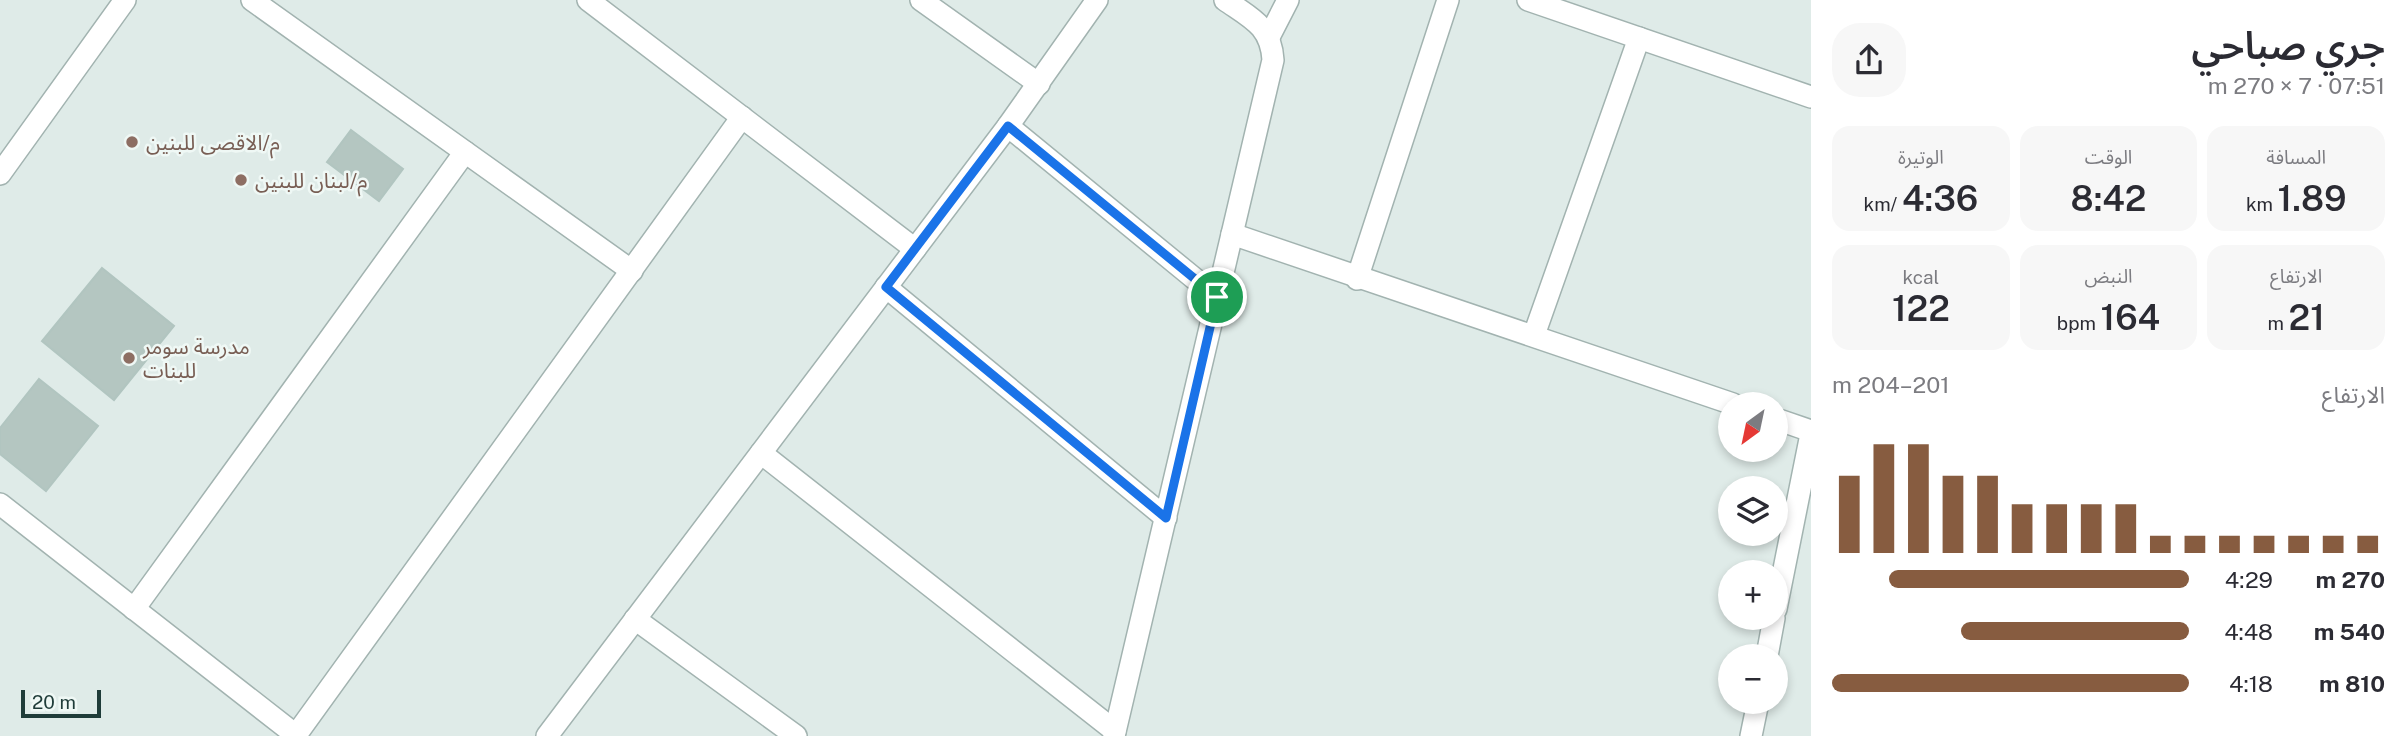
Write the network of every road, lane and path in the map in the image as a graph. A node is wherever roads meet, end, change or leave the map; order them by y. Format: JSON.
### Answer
{"nodes":[{"id":1,"x":125,"y":0,"type":"edge"},
{"id":2,"x":252,"y":0,"type":"edge"},
{"id":3,"x":588,"y":0,"type":"edge"},
{"id":4,"x":921,"y":0,"type":"edge"},
{"id":5,"x":1097,"y":0,"type":"edge"},
{"id":6,"x":1225,"y":0,"type":"edge"},
{"id":7,"x":1288,"y":0,"type":"edge"},
{"id":8,"x":1448,"y":0,"type":"edge"},
{"id":9,"x":1528,"y":0,"type":"edge"},
{"id":10,"x":1269,"y":37,"type":"junction"},
{"id":11,"x":1639,"y":38,"type":"junction"},
{"id":12,"x":1039,"y":84,"type":"junction"},
{"id":13,"x":1811,"y":97,"type":"edge"},
{"id":14,"x":742,"y":117,"type":"junction"},
{"id":15,"x":1008,"y":126,"type":"junction"},
{"id":16,"x":465,"y":152,"type":"junction"},
{"id":17,"x":0,"y":174,"type":"edge"},
{"id":18,"x":1232,"y":234,"type":"junction"},
{"id":19,"x":915,"y":249,"type":"junction"},
{"id":20,"x":632,"y":271,"type":"junction"},
{"id":21,"x":1357,"y":279,"type":"junction"},
{"id":22,"x":886,"y":287,"type":"junction"},
{"id":23,"x":1217,"y":297,"type":"junction"},
{"id":24,"x":1534,"y":335,"type":"junction"},
{"id":25,"x":1718,"y":399,"type":"edge"},
{"id":26,"x":1788,"y":424,"type":"edge"},
{"id":27,"x":1811,"y":433,"type":"edge"},
{"id":28,"x":761,"y":453,"type":"junction"},
{"id":29,"x":0,"y":504,"type":"edge"},
{"id":30,"x":1166,"y":518,"type":"junction"},
{"id":31,"x":1786,"y":560,"type":"edge"},
{"id":32,"x":134,"y":609,"type":"junction"},
{"id":33,"x":635,"y":619,"type":"junction"},
{"id":34,"x":1756,"y":714,"type":"edge"},
{"id":35,"x":1114,"y":733,"type":"edge"},
{"id":36,"x":296,"y":736,"type":"edge"},
{"id":37,"x":547,"y":736,"type":"edge"},
{"id":38,"x":796,"y":736,"type":"edge"},
{"id":39,"x":1751,"y":736,"type":"edge"}],
"edges":[{"from":1,"to":17,"type":"street"},
{"from":2,"to":16,"type":"street"},
{"from":3,"to":14,"type":"street"},
{"from":4,"to":12,"type":"street"},
{"from":5,"to":12,"type":"street"},
{"from":6,"to":10,"type":"street"},
{"from":7,"to":10,"type":"street"},
{"from":8,"to":21,"type":"street"},
{"from":9,"to":11,"type":"street"},
{"from":10,"to":18,"type":"street"},
{"from":11,"to":13,"type":"street"},
{"from":11,"to":24,"type":"street"},
{"from":12,"to":15,"type":"street"},
{"from":14,"to":19,"type":"street"},
{"from":14,"to":20,"type":"street"},
{"from":15,"to":19,"type":"street"},
{"from":15,"to":23,"type":"street"},
{"from":16,"to":20,"type":"street"},
{"from":16,"to":32,"type":"street"},
{"from":18,"to":21,"type":"street"},
{"from":18,"to":23,"type":"street"},
{"from":19,"to":22,"type":"street"},
{"from":20,"to":36,"type":"street"},
{"from":21,"to":24,"type":"street"},
{"from":22,"to":28,"type":"street"},
{"from":22,"to":30,"type":"street"},
{"from":23,"to":30,"type":"street"},
{"from":24,"to":25,"type":"street"},
{"from":26,"to":27,"type":"street"},
{"from":27,"to":31,"type":"street"},
{"from":28,"to":33,"type":"street"},
{"from":28,"to":35,"type":"street"},
{"from":29,"to":32,"type":"street"},
{"from":30,"to":35,"type":"street"},
{"from":32,"to":36,"type":"street"},
{"from":33,"to":37,"type":"street"},
{"from":33,"to":38,"type":"street"},
{"from":34,"to":39,"type":"street"}]}
